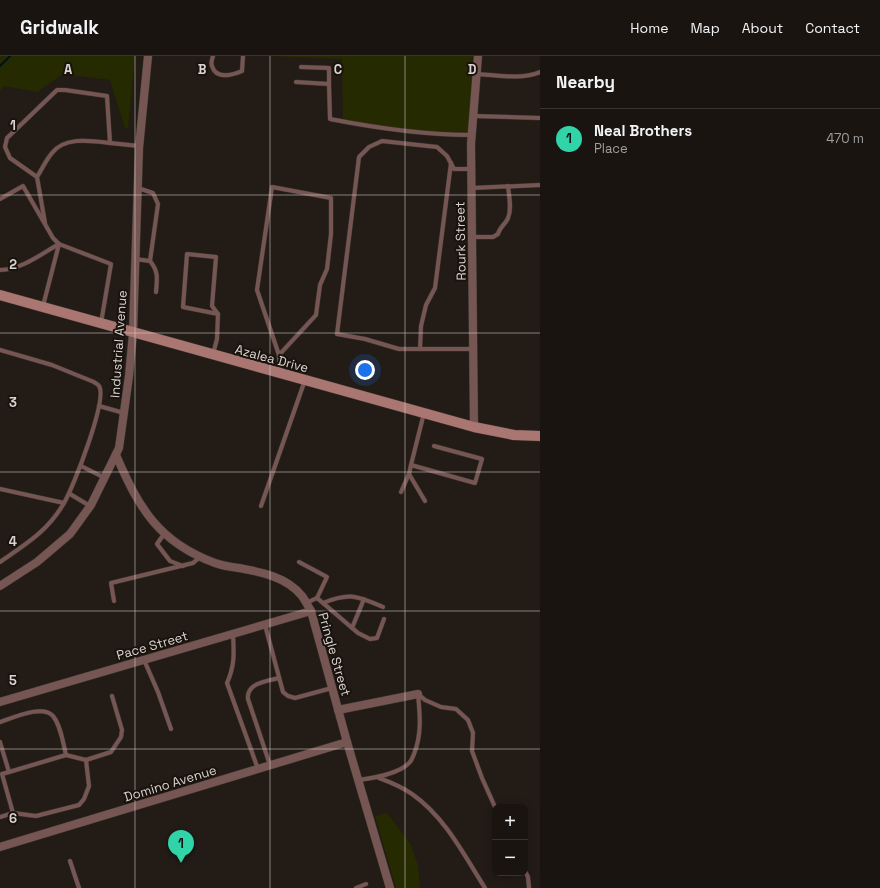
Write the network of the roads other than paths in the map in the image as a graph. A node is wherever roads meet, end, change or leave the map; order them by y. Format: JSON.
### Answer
{"nodes":[{"id":1,"x":148,"y":56,"type":"edge"},
{"id":2,"x":212,"y":56,"type":"edge"},
{"id":3,"x":243,"y":56,"type":"edge"},
{"id":4,"x":478,"y":56,"type":"edge"},
{"id":5,"x":301,"y":67,"type":"dead end"},
{"id":6,"x":540,"y":72,"type":"edge"},
{"id":7,"x":476,"y":74,"type":"junction"},
{"id":8,"x":296,"y":82,"type":"dead end"},
{"id":9,"x":329,"y":84,"type":"junction"},
{"id":10,"x":473,"y":116,"type":"junction"},
{"id":11,"x":540,"y":118,"type":"edge"},
{"id":12,"x":472,"y":135,"type":"junction"},
{"id":13,"x":110,"y":143,"type":"junction"},
{"id":14,"x":139,"y":146,"type":"junction"},
{"id":15,"x":451,"y":163,"type":"junction"},
{"id":16,"x":471,"y":169,"type":"junction"},
{"id":17,"x":37,"y":177,"type":"junction"},
{"id":18,"x":540,"y":185,"type":"edge"},
{"id":19,"x":508,"y":186,"type":"junction"},
{"id":20,"x":137,"y":188,"type":"junction"},
{"id":21,"x":471,"y":188,"type":"junction"},
{"id":22,"x":0,"y":199,"type":"edge"},
{"id":23,"x":45,"y":223,"type":"junction"},
{"id":24,"x":472,"y":237,"type":"junction"},
{"id":25,"x":59,"y":244,"type":"junction"},
{"id":26,"x":135,"y":259,"type":"junction"},
{"id":27,"x":150,"y":261,"type":"junction"},
{"id":28,"x":0,"y":270,"type":"edge"},
{"id":29,"x":156,"y":292,"type":"dead end"},
{"id":30,"x":0,"y":295,"type":"edge"},
{"id":31,"x":42,"y":307,"type":"junction"},
{"id":32,"x":218,"y":314,"type":"junction"},
{"id":33,"x":101,"y":324,"type":"junction"},
{"id":34,"x":133,"y":333,"type":"junction"},
{"id":35,"x":420,"y":349,"type":"junction"},
{"id":36,"x":473,"y":349,"type":"junction"},
{"id":37,"x":0,"y":350,"type":"edge"},
{"id":38,"x":213,"y":355,"type":"junction"},
{"id":39,"x":279,"y":355,"type":"junction"},
{"id":40,"x":280,"y":373,"type":"junction"},
{"id":41,"x":305,"y":380,"type":"junction"},
{"id":42,"x":99,"y":406,"type":"junction"},
{"id":43,"x":124,"y":413,"type":"junction"},
{"id":44,"x":424,"y":413,"type":"junction"},
{"id":45,"x":474,"y":427,"type":"junction"},
{"id":46,"x":540,"y":436,"type":"edge"},
{"id":47,"x":434,"y":446,"type":"dead end"},
{"id":48,"x":116,"y":455,"type":"junction"},
{"id":49,"x":411,"y":465,"type":"junction"},
{"id":50,"x":81,"y":466,"type":"junction"},
{"id":51,"x":409,"y":474,"type":"junction"},
{"id":52,"x":105,"y":478,"type":"junction"},
{"id":53,"x":0,"y":489,"type":"edge"},
{"id":54,"x":401,"y":492,"type":"dead end"},
{"id":55,"x":70,"y":494,"type":"junction"},
{"id":56,"x":425,"y":501,"type":"dead end"},
{"id":57,"x":64,"y":503,"type":"junction"},
{"id":58,"x":91,"y":506,"type":"junction"},
{"id":59,"x":261,"y":506,"type":"dead end"},
{"id":60,"x":164,"y":534,"type":"junction"},
{"id":61,"x":200,"y":557,"type":"junction"},
{"id":62,"x":0,"y":562,"type":"edge"},
{"id":63,"x":299,"y":562,"type":"dead end"},
{"id":64,"x":184,"y":566,"type":"junction"},
{"id":65,"x":0,"y":586,"type":"edge"},
{"id":66,"x":317,"y":598,"type":"junction"},
{"id":67,"x":364,"y":599,"type":"junction"},
{"id":68,"x":114,"y":601,"type":"dead end"},
{"id":69,"x":306,"y":603,"type":"junction"},
{"id":70,"x":323,"y":603,"type":"junction"},
{"id":71,"x":383,"y":607,"type":"dead end"},
{"id":72,"x":311,"y":611,"type":"junction"},
{"id":73,"x":384,"y":619,"type":"dead end"},
{"id":74,"x":264,"y":625,"type":"junction"},
{"id":75,"x":352,"y":628,"type":"junction"},
{"id":76,"x":233,"y":634,"type":"junction"},
{"id":77,"x":144,"y":660,"type":"junction"},
{"id":78,"x":280,"y":678,"type":"junction"},
{"id":79,"x":332,"y":688,"type":"junction"},
{"id":80,"x":418,"y":694,"type":"junction"},
{"id":81,"x":112,"y":696,"type":"dead end"},
{"id":82,"x":0,"y":702,"type":"edge"},
{"id":83,"x":338,"y":710,"type":"junction"},
{"id":84,"x":0,"y":722,"type":"edge"},
{"id":85,"x":171,"y":729,"type":"dead end"},
{"id":86,"x":0,"y":742,"type":"edge"},
{"id":87,"x":347,"y":742,"type":"junction"},
{"id":88,"x":66,"y":754,"type":"junction"},
{"id":89,"x":86,"y":760,"type":"junction"},
{"id":90,"x":270,"y":765,"type":"junction"},
{"id":91,"x":258,"y":769,"type":"junction"},
{"id":92,"x":9,"y":772,"type":"junction"},
{"id":93,"x":378,"y":778,"type":"junction"},
{"id":94,"x":358,"y":780,"type":"junction"},
{"id":95,"x":494,"y":804,"type":"edge"},
{"id":96,"x":14,"y":813,"type":"junction"},
{"id":97,"x":0,"y":817,"type":"edge"},
{"id":98,"x":0,"y":847,"type":"edge"},
{"id":99,"x":70,"y":861,"type":"dead end"},
{"id":100,"x":528,"y":876,"type":"edge"},
{"id":101,"x":366,"y":884,"type":"dead end"},
{"id":102,"x":79,"y":888,"type":"edge"},
{"id":103,"x":356,"y":888,"type":"edge"},
{"id":104,"x":390,"y":888,"type":"edge"},
{"id":105,"x":485,"y":888,"type":"edge"},
{"id":106,"x":529,"y":888,"type":"edge"}],
"edges":[{"from":1,"to":14,"type":"street","name":"Industrial Avenue"},
{"from":2,"to":3,"type":"lane"},
{"from":4,"to":7,"type":"street","name":"Rourk Street"},
{"from":5,"to":9,"type":"lane"},
{"from":6,"to":7,"type":"lane"},
{"from":7,"to":10,"type":"street","name":"Rourk Street"},
{"from":8,"to":9,"type":"lane"},
{"from":9,"to":12,"type":"lane"},
{"from":10,"to":11,"type":"lane"},
{"from":10,"to":12,"type":"street","name":"Rourk Street"},
{"from":12,"to":16,"type":"street","name":"Rourk Street"},
{"from":13,"to":14,"type":"lane"},
{"from":13,"to":17,"type":"lane"},
{"from":13,"to":17,"type":"lane"},
{"from":14,"to":20,"type":"street","name":"Industrial Avenue"},
{"from":15,"to":16,"type":"lane"},
{"from":15,"to":35,"type":"lane"},
{"from":15,"to":35,"type":"lane"},
{"from":16,"to":21,"type":"street","name":"Rourk Street"},
{"from":17,"to":23,"type":"lane"},
{"from":18,"to":19,"type":"lane"},
{"from":19,"to":21,"type":"lane"},
{"from":19,"to":24,"type":"lane"},
{"from":20,"to":26,"type":"street","name":"Industrial Avenue"},
{"from":20,"to":27,"type":"lane"},
{"from":21,"to":24,"type":"street","name":"Rourk Street"},
{"from":22,"to":23,"type":"lane"},
{"from":23,"to":25,"type":"lane"},
{"from":24,"to":36,"type":"street","name":"Rourk Street"},
{"from":25,"to":28,"type":"lane"},
{"from":25,"to":31,"type":"lane"},
{"from":25,"to":33,"type":"lane"},
{"from":26,"to":27,"type":"lane"},
{"from":26,"to":34,"type":"street","name":"Industrial Avenue"},
{"from":27,"to":29,"type":"lane"},
{"from":30,"to":31,"type":"street","name":"Azalea Drive"},
{"from":31,"to":33,"type":"street","name":"Azalea Drive"},
{"from":32,"to":32,"type":"lane"},
{"from":32,"to":38,"type":"lane"},
{"from":33,"to":34,"type":"street","name":"Azalea Drive"},
{"from":34,"to":38,"type":"street","name":"Azalea Drive"},
{"from":34,"to":43,"type":"street","name":"Industrial Avenue"},
{"from":35,"to":36,"type":"lane"},
{"from":36,"to":45,"type":"street","name":"Rourk Street"},
{"from":37,"to":42,"type":"lane"},
{"from":38,"to":40,"type":"street","name":"Azalea Drive"},
{"from":39,"to":39,"type":"lane"},
{"from":39,"to":40,"type":"lane"},
{"from":40,"to":41,"type":"street","name":"Azalea Drive"},
{"from":41,"to":44,"type":"street","name":"Azalea Drive"},
{"from":41,"to":59,"type":"lane"},
{"from":42,"to":43,"type":"lane"},
{"from":42,"to":50,"type":"lane"},
{"from":43,"to":48,"type":"street","name":"Industrial Avenue"},
{"from":44,"to":45,"type":"street","name":"Azalea Drive"},
{"from":44,"to":49,"type":"lane"},
{"from":45,"to":46,"type":"street","name":"Azalea Drive"},
{"from":47,"to":49,"type":"lane"},
{"from":48,"to":52,"type":"street","name":"Industrial Avenue"},
{"from":48,"to":60,"type":"street","name":"Pringle Street"},
{"from":49,"to":51,"type":"lane"},
{"from":50,"to":52,"type":"lane"},
{"from":50,"to":55,"type":"lane"},
{"from":51,"to":54,"type":"lane"},
{"from":51,"to":56,"type":"lane"},
{"from":52,"to":58,"type":"street","name":"Industrial Avenue"},
{"from":53,"to":57,"type":"lane"},
{"from":55,"to":57,"type":"lane"},
{"from":55,"to":58,"type":"lane"},
{"from":57,"to":62,"type":"lane"},
{"from":58,"to":65,"type":"street","name":"Industrial Avenue"},
{"from":60,"to":61,"type":"street","name":"Pringle Street"},
{"from":60,"to":64,"type":"lane"},
{"from":61,"to":64,"type":"lane"},
{"from":61,"to":69,"type":"street","name":"Pringle Street"},
{"from":63,"to":66,"type":"lane"},
{"from":64,"to":68,"type":"lane"},
{"from":66,"to":69,"type":"lane"},
{"from":66,"to":70,"type":"lane"},
{"from":67,"to":70,"type":"lane"},
{"from":67,"to":71,"type":"lane"},
{"from":67,"to":75,"type":"lane"},
{"from":69,"to":72,"type":"street","name":"Pringle Street"},
{"from":70,"to":75,"type":"lane"},
{"from":72,"to":74,"type":"street","name":"Pace Street"},
{"from":72,"to":79,"type":"street","name":"Pringle Street"},
{"from":73,"to":75,"type":"lane"},
{"from":74,"to":76,"type":"street","name":"Pace Street"},
{"from":74,"to":78,"type":"lane"},
{"from":76,"to":77,"type":"street","name":"Pace Street"},
{"from":76,"to":91,"type":"lane"},
{"from":77,"to":82,"type":"street","name":"Pace Street"},
{"from":77,"to":85,"type":"lane"},
{"from":78,"to":79,"type":"lane"},
{"from":78,"to":90,"type":"lane"},
{"from":79,"to":83,"type":"street","name":"Pringle Street"},
{"from":80,"to":83,"type":"street"},
{"from":80,"to":93,"type":"lane"},
{"from":80,"to":95,"type":"lane"},
{"from":81,"to":89,"type":"lane"},
{"from":83,"to":87,"type":"street","name":"Pringle Street"},
{"from":84,"to":88,"type":"lane"},
{"from":86,"to":92,"type":"lane"},
{"from":87,"to":90,"type":"street","name":"Domino Avenue"},
{"from":87,"to":94,"type":"street","name":"Pringle Street"},
{"from":88,"to":89,"type":"lane"},
{"from":88,"to":92,"type":"lane"},
{"from":89,"to":96,"type":"lane"},
{"from":90,"to":91,"type":"street","name":"Domino Avenue"},
{"from":91,"to":98,"type":"street","name":"Domino Avenue"},
{"from":92,"to":96,"type":"lane"},
{"from":93,"to":94,"type":"lane"},
{"from":93,"to":105,"type":"lane"},
{"from":94,"to":104,"type":"street","name":"Pringle Street"},
{"from":96,"to":97,"type":"lane"},
{"from":99,"to":102,"type":"lane"},
{"from":100,"to":106,"type":"lane"},
{"from":101,"to":103,"type":"lane"}]}
